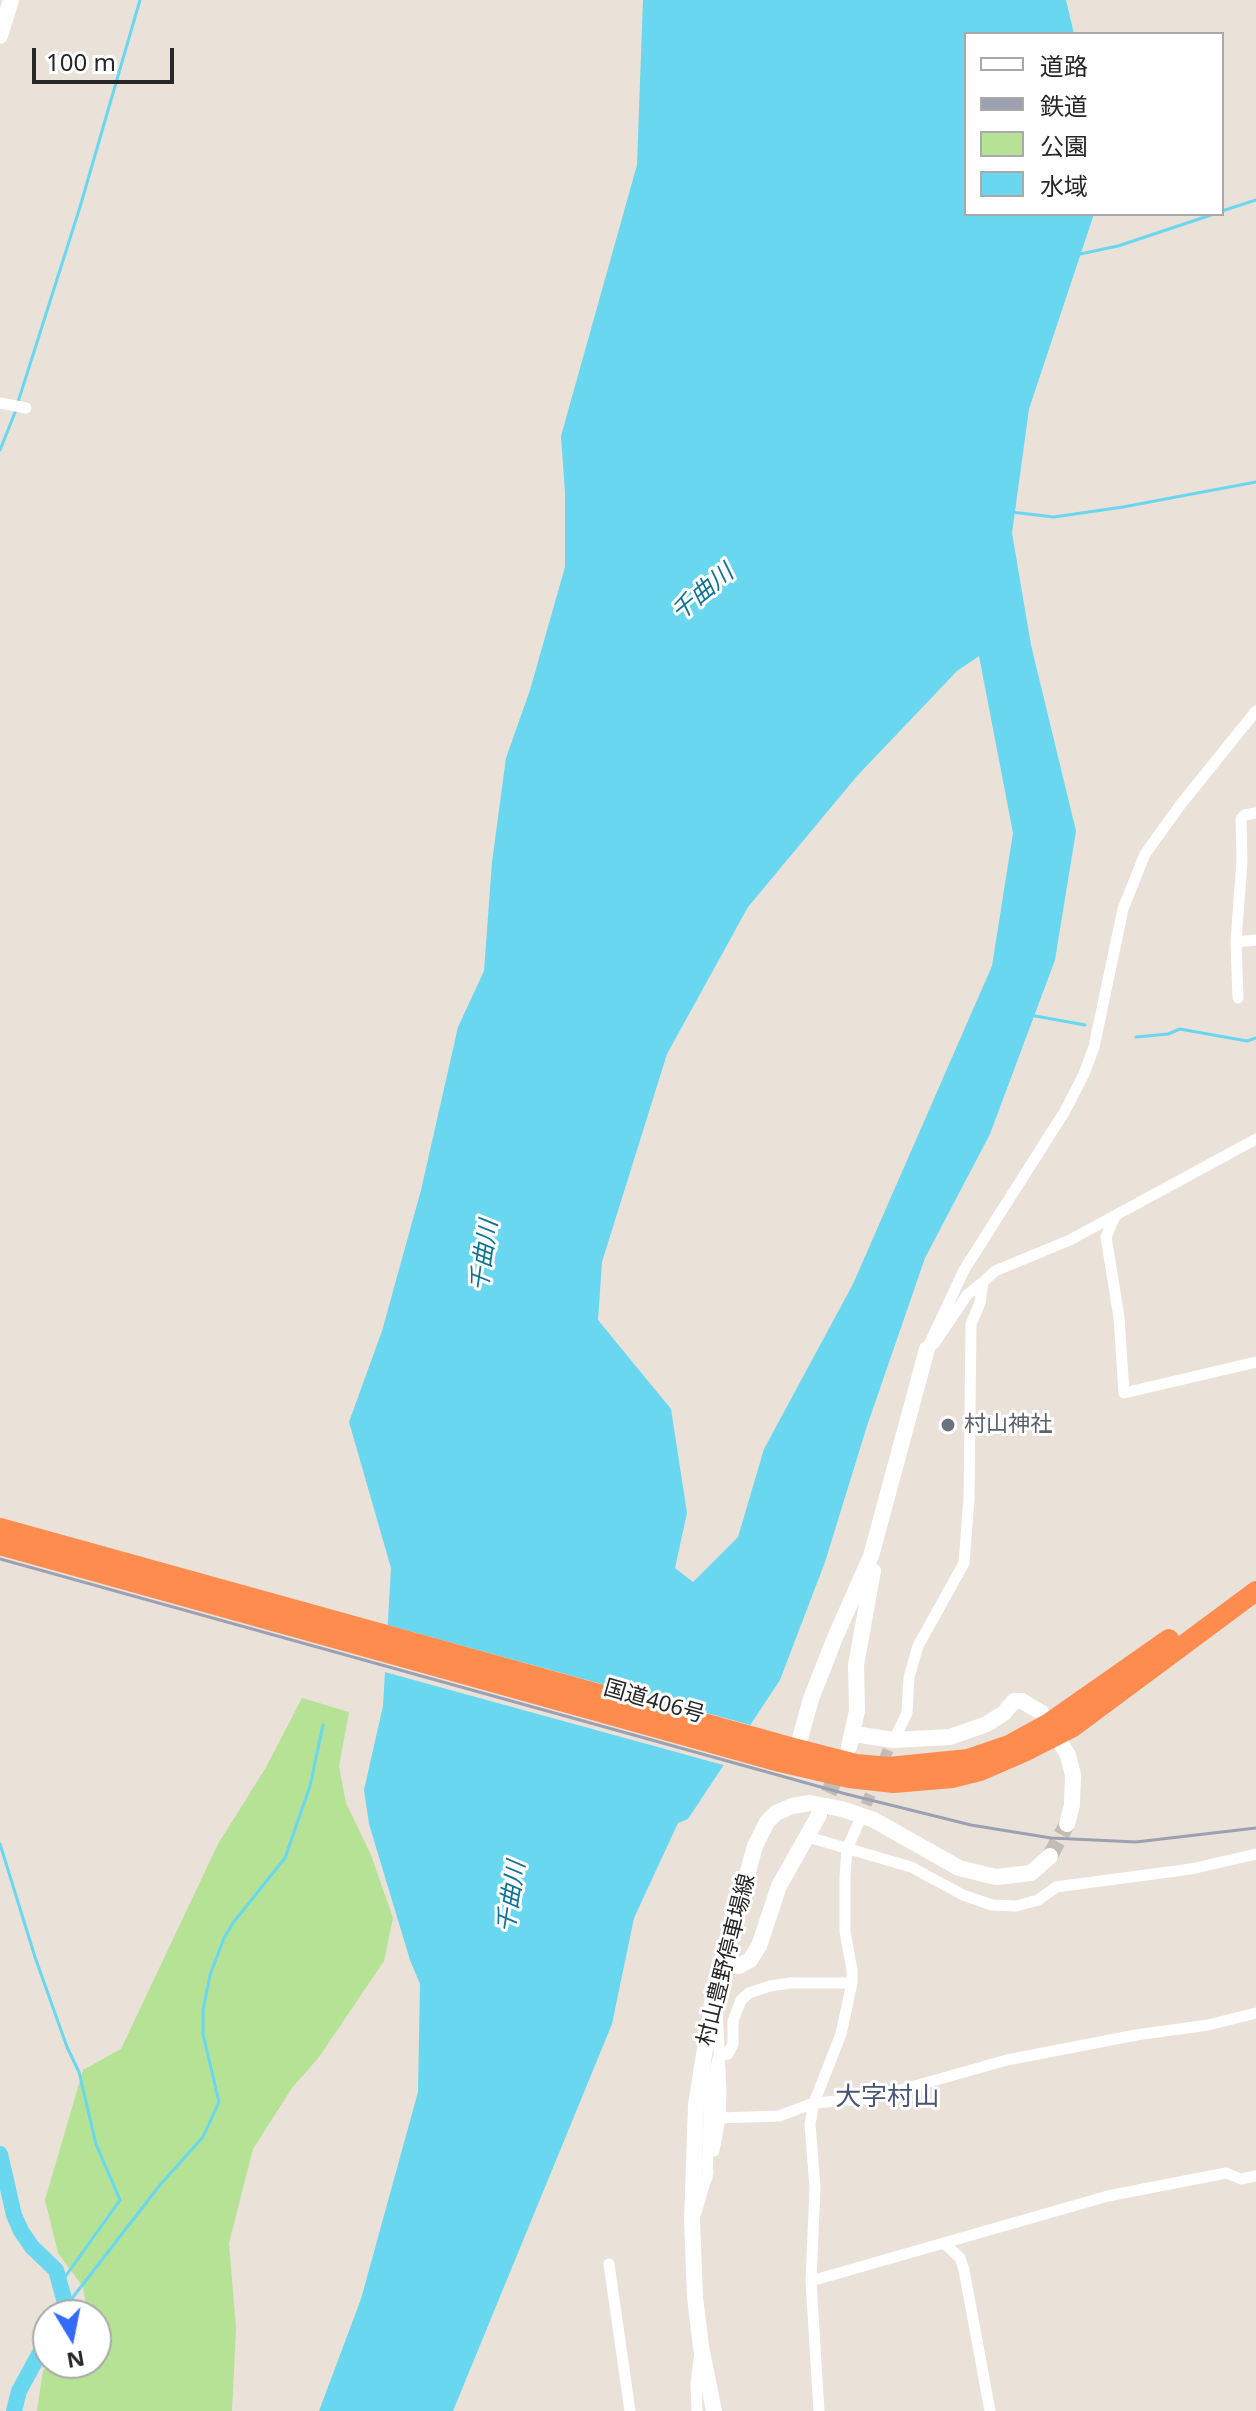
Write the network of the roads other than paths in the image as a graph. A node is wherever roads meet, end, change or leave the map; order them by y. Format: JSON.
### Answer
{"nodes":[{"id":1,"x":11,"y":0,"type":"edge"},
{"id":2,"x":0,"y":36,"type":"edge"},
{"id":3,"x":5,"y":404,"type":"edge"},
{"id":4,"x":26,"y":408,"type":"dead end"},
{"id":5,"x":1256,"y":711,"type":"edge"},
{"id":6,"x":1256,"y":813,"type":"edge"},
{"id":7,"x":1256,"y":940,"type":"edge"},
{"id":8,"x":1236,"y":942,"type":"junction"},
{"id":9,"x":1238,"y":998,"type":"dead end"},
{"id":10,"x":1256,"y":1139,"type":"edge"},
{"id":11,"x":1115,"y":1216,"type":"junction"},
{"id":12,"x":983,"y":1282,"type":"junction"},
{"id":13,"x":927,"y":1349,"type":"junction"},
{"id":14,"x":1256,"y":1362,"type":"edge"},
{"id":15,"x":0,"y":1528,"type":"edge"},
{"id":16,"x":0,"y":1545,"type":"edge"},
{"id":17,"x":871,"y":1556,"type":"junction"},
{"id":18,"x":1256,"y":1577,"type":"edge"},
{"id":19,"x":1256,"y":1591,"type":"edge"},
{"id":20,"x":1053,"y":1729,"type":"junction"},
{"id":21,"x":891,"y":1745,"type":"junction"},
{"id":22,"x":787,"y":1752,"type":"junction"},
{"id":23,"x":819,"y":1815,"type":"tunnel mouth"},
{"id":24,"x":858,"y":1824,"type":"tunnel mouth"},
{"id":25,"x":1067,"y":1824,"type":"tunnel mouth"},
{"id":26,"x":808,"y":1837,"type":"junction"},
{"id":27,"x":847,"y":1849,"type":"junction"},
{"id":28,"x":1256,"y":1854,"type":"edge"},
{"id":29,"x":1050,"y":1856,"type":"tunnel mouth"},
{"id":30,"x":724,"y":1965,"type":"junction"},
{"id":31,"x":852,"y":1983,"type":"junction"},
{"id":32,"x":713,"y":1998,"type":"junction"},
{"id":33,"x":1256,"y":2013,"type":"edge"},
{"id":34,"x":719,"y":2055,"type":"junction"},
{"id":35,"x":814,"y":2103,"type":"junction"},
{"id":36,"x":720,"y":2118,"type":"junction"},
{"id":37,"x":1256,"y":2176,"type":"edge"},
{"id":38,"x":707,"y":2178,"type":"junction"},
{"id":39,"x":692,"y":2222,"type":"junction"},
{"id":40,"x":944,"y":2243,"type":"junction"},
{"id":41,"x":609,"y":2264,"type":"dead end"},
{"id":42,"x":811,"y":2281,"type":"junction"},
{"id":43,"x":701,"y":2347,"type":"junction"},
{"id":44,"x":630,"y":2411,"type":"edge"},
{"id":45,"x":697,"y":2411,"type":"edge"},
{"id":46,"x":714,"y":2411,"type":"edge"},
{"id":47,"x":819,"y":2411,"type":"edge"},
{"id":48,"x":990,"y":2411,"type":"edge"}],
"edges":[{"from":1,"to":2,"type":"main road"},
{"from":3,"to":4,"type":"street"},
{"from":5,"to":13,"type":"street"},
{"from":6,"to":8,"type":"street"},
{"from":7,"to":8,"type":"street"},
{"from":8,"to":9,"type":"street"},
{"from":10,"to":11,"type":"street"},
{"from":11,"to":12,"type":"street"},
{"from":11,"to":14,"type":"street"},
{"from":12,"to":13,"type":"street"},
{"from":12,"to":21,"type":"street"},
{"from":13,"to":17,"type":"main road"},
{"from":15,"to":22,"type":"highway","name":"国道406号"},
{"from":16,"to":22,"type":"highway","name":"国道406号"},
{"from":17,"to":21,"type":"main road"},
{"from":17,"to":22,"type":"main road"},
{"from":18,"to":20,"type":"highway","name":"国道406号"},
{"from":19,"to":20,"type":"highway","name":"国道406号"},
{"from":20,"to":21,"type":"main road"},
{"from":20,"to":22,"type":"highway","name":"国道406号"},
{"from":20,"to":25,"type":"main road"},
{"from":23,"to":26,"type":"main road"},
{"from":24,"to":27,"type":"street"},
{"from":26,"to":27,"type":"street"},
{"from":26,"to":30,"type":"main road"},
{"from":27,"to":28,"type":"street"},
{"from":27,"to":31,"type":"street"},
{"from":29,"to":30,"type":"main road","name":"村山豊野停車場線"},
{"from":30,"to":32,"type":"main road","name":"村山豊野停車場線"},
{"from":31,"to":34,"type":"street"},
{"from":31,"to":35,"type":"street"},
{"from":32,"to":34,"type":"street"},
{"from":32,"to":39,"type":"main road","name":"村山豊野停車場線"},
{"from":33,"to":35,"type":"street"},
{"from":34,"to":36,"type":"street"},
{"from":34,"to":38,"type":"street"},
{"from":35,"to":36,"type":"street"},
{"from":35,"to":42,"type":"street"},
{"from":36,"to":38,"type":"street"},
{"from":37,"to":40,"type":"street"},
{"from":38,"to":39,"type":"street"},
{"from":39,"to":43,"type":"main road","name":"村山豊野停車場線"},
{"from":40,"to":42,"type":"street"},
{"from":40,"to":48,"type":"street"},
{"from":41,"to":44,"type":"street"},
{"from":42,"to":47,"type":"street"},
{"from":43,"to":45,"type":"street"},
{"from":43,"to":46,"type":"main road","name":"村山豊野停車場線"}]}
